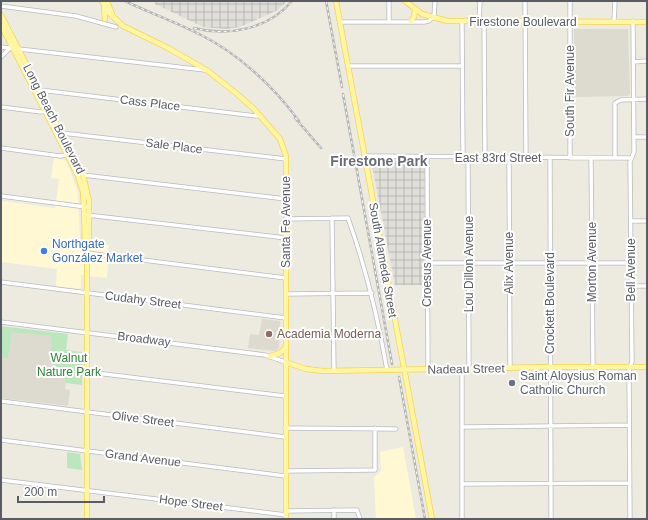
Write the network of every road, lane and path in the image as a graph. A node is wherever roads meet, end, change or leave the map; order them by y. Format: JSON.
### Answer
{"nodes":[{"id":1,"x":336,"y":1,"type":"edge"},
{"id":2,"x":389,"y":1,"type":"edge"},
{"id":3,"x":405,"y":1,"type":"edge"},
{"id":4,"x":435,"y":1,"type":"edge"},
{"id":5,"x":480,"y":1,"type":"edge"},
{"id":6,"x":525,"y":1,"type":"edge"},
{"id":7,"x":570,"y":1,"type":"edge"},
{"id":8,"x":615,"y":1,"type":"edge"},
{"id":9,"x":104,"y":2,"type":"edge"},
{"id":10,"x":1,"y":6,"type":"edge"},
{"id":11,"x":415,"y":10,"type":"junction"},
{"id":12,"x":112,"y":14,"type":"junction"},
{"id":13,"x":1,"y":15,"type":"edge"},
{"id":14,"x":432,"y":18,"type":"junction"},
{"id":15,"x":105,"y":19,"type":"junction"},
{"id":16,"x":98,"y":21,"type":"junction"},
{"id":17,"x":389,"y":21,"type":"junction"},
{"id":18,"x":411,"y":21,"type":"junction"},
{"id":19,"x":340,"y":22,"type":"junction"},
{"id":20,"x":462,"y":22,"type":"junction"},
{"id":21,"x":482,"y":22,"type":"junction"},
{"id":22,"x":525,"y":22,"type":"junction"},
{"id":23,"x":570,"y":22,"type":"junction"},
{"id":24,"x":614,"y":22,"type":"junction"},
{"id":25,"x":633,"y":22,"type":"junction"},
{"id":26,"x":647,"y":22,"type":"edge"},
{"id":27,"x":1,"y":24,"type":"edge"},
{"id":28,"x":116,"y":26,"type":"dead end"},
{"id":29,"x":1,"y":47,"type":"edge"},
{"id":30,"x":13,"y":47,"type":"junction"},
{"id":31,"x":19,"y":48,"type":"junction"},
{"id":32,"x":1,"y":57,"type":"edge"},
{"id":33,"x":647,"y":61,"type":"edge"},
{"id":34,"x":634,"y":62,"type":"junction"},
{"id":35,"x":348,"y":66,"type":"junction"},
{"id":36,"x":462,"y":66,"type":"junction"},
{"id":37,"x":208,"y":71,"type":"junction"},
{"id":38,"x":40,"y":90,"type":"junction"},
{"id":39,"x":634,"y":99,"type":"junction"},
{"id":40,"x":647,"y":99,"type":"edge"},
{"id":41,"x":1,"y":107,"type":"edge"},
{"id":42,"x":48,"y":110,"type":"junction"},
{"id":43,"x":259,"y":115,"type":"junction"},
{"id":44,"x":62,"y":133,"type":"junction"},
{"id":45,"x":634,"y":137,"type":"junction"},
{"id":46,"x":647,"y":137,"type":"edge"},
{"id":47,"x":1,"y":148,"type":"edge"},
{"id":48,"x":68,"y":155,"type":"junction"},
{"id":49,"x":364,"y":156,"type":"junction"},
{"id":50,"x":427,"y":158,"type":"junction"},
{"id":51,"x":463,"y":158,"type":"junction"},
{"id":52,"x":468,"y":158,"type":"junction"},
{"id":53,"x":485,"y":158,"type":"junction"},
{"id":54,"x":509,"y":158,"type":"junction"},
{"id":55,"x":526,"y":158,"type":"junction"},
{"id":56,"x":550,"y":158,"type":"junction"},
{"id":57,"x":570,"y":158,"type":"junction"},
{"id":58,"x":591,"y":158,"type":"junction"},
{"id":59,"x":615,"y":158,"type":"junction"},
{"id":60,"x":631,"y":158,"type":"junction"},
{"id":61,"x":286,"y":160,"type":"junction"},
{"id":62,"x":83,"y":175,"type":"junction"},
{"id":63,"x":1,"y":196,"type":"edge"},
{"id":64,"x":286,"y":199,"type":"junction"},
{"id":65,"x":87,"y":207,"type":"junction"},
{"id":66,"x":87,"y":215,"type":"junction"},
{"id":67,"x":332,"y":218,"type":"junction"},
{"id":68,"x":286,"y":219,"type":"junction"},
{"id":69,"x":631,"y":221,"type":"junction"},
{"id":70,"x":647,"y":221,"type":"edge"},
{"id":71,"x":286,"y":238,"type":"junction"},
{"id":72,"x":87,"y":252,"type":"junction"},
{"id":73,"x":427,"y":263,"type":"junction"},
{"id":74,"x":469,"y":263,"type":"junction"},
{"id":75,"x":509,"y":263,"type":"junction"},
{"id":76,"x":550,"y":263,"type":"junction"},
{"id":77,"x":592,"y":263,"type":"junction"},
{"id":78,"x":631,"y":263,"type":"junction"},
{"id":79,"x":286,"y":278,"type":"junction"},
{"id":80,"x":1,"y":282,"type":"edge"},
{"id":81,"x":631,"y":286,"type":"junction"},
{"id":82,"x":647,"y":286,"type":"edge"},
{"id":83,"x":87,"y":293,"type":"junction"},
{"id":84,"x":333,"y":293,"type":"junction"},
{"id":85,"x":372,"y":293,"type":"junction"},
{"id":86,"x":286,"y":294,"type":"junction"},
{"id":87,"x":286,"y":318,"type":"junction"},
{"id":88,"x":1,"y":322,"type":"edge"},
{"id":89,"x":88,"y":332,"type":"junction"},
{"id":90,"x":286,"y":347,"type":"junction"},
{"id":91,"x":270,"y":356,"type":"junction"},
{"id":92,"x":285,"y":362,"type":"junction"},
{"id":93,"x":551,"y":366,"type":"junction"},
{"id":94,"x":593,"y":367,"type":"junction"},
{"id":95,"x":630,"y":367,"type":"junction"},
{"id":96,"x":647,"y":367,"type":"edge"},
{"id":97,"x":510,"y":368,"type":"junction"},
{"id":98,"x":428,"y":369,"type":"junction"},
{"id":99,"x":462,"y":369,"type":"junction"},
{"id":100,"x":469,"y":369,"type":"junction"},
{"id":101,"x":387,"y":370,"type":"junction"},
{"id":102,"x":404,"y":370,"type":"junction"},
{"id":103,"x":334,"y":371,"type":"junction"},
{"id":104,"x":88,"y":372,"type":"junction"},
{"id":105,"x":285,"y":396,"type":"junction"},
{"id":106,"x":1,"y":401,"type":"edge"},
{"id":107,"x":87,"y":412,"type":"junction"},
{"id":108,"x":629,"y":424,"type":"junction"},
{"id":109,"x":551,"y":425,"type":"junction"},
{"id":110,"x":462,"y":426,"type":"junction"},
{"id":111,"x":286,"y":428,"type":"junction"},
{"id":112,"x":375,"y":428,"type":"junction"},
{"id":113,"x":396,"y":428,"type":"dead end"},
{"id":114,"x":286,"y":437,"type":"junction"},
{"id":115,"x":1,"y":440,"type":"edge"},
{"id":116,"x":87,"y":450,"type":"junction"},
{"id":117,"x":286,"y":471,"type":"junction"},
{"id":118,"x":285,"y":476,"type":"junction"},
{"id":119,"x":1,"y":480,"type":"edge"},
{"id":120,"x":551,"y":483,"type":"junction"},
{"id":121,"x":629,"y":483,"type":"junction"},
{"id":122,"x":462,"y":484,"type":"junction"},
{"id":123,"x":87,"y":491,"type":"junction"},
{"id":124,"x":334,"y":510,"type":"junction"},
{"id":125,"x":286,"y":515,"type":"edge"},
{"id":126,"x":87,"y":519,"type":"edge"},
{"id":127,"x":334,"y":519,"type":"edge"},
{"id":128,"x":360,"y":519,"type":"edge"},
{"id":129,"x":432,"y":519,"type":"edge"},
{"id":130,"x":462,"y":519,"type":"edge"},
{"id":131,"x":551,"y":519,"type":"edge"},
{"id":132,"x":630,"y":519,"type":"edge"}],
"edges":[{"from":1,"to":19,"type":"main road","name":"South Alameda Street"},
{"from":2,"to":17,"type":"street"},
{"from":3,"to":11,"type":"main road","name":"Firestone Boulevard"},
{"from":4,"to":14,"type":"street"},
{"from":5,"to":21,"type":"street"},
{"from":6,"to":22,"type":"street"},
{"from":7,"to":23,"type":"street","name":"South Fir Avenue"},
{"from":8,"to":24,"type":"street"},
{"from":9,"to":12,"type":"main road","name":"Santa Fe Avenue"},
{"from":9,"to":15,"type":"main road"},
{"from":10,"to":16,"type":"street"},
{"from":11,"to":14,"type":"main road","name":"Firestone Boulevard"},
{"from":11,"to":18,"type":"main road"},
{"from":12,"to":15,"type":"street"},
{"from":12,"to":37,"type":"main road","name":"Santa Fe Avenue"},
{"from":13,"to":31,"type":"main road","name":"Long Beach Boulevard"},
{"from":14,"to":18,"type":"street"},
{"from":14,"to":20,"type":"main road","name":"Firestone Boulevard"},
{"from":15,"to":16,"type":"street"},
{"from":16,"to":28,"type":"street"},
{"from":17,"to":18,"type":"street"},
{"from":17,"to":19,"type":"street"},
{"from":19,"to":35,"type":"main road","name":"South Alameda Street"},
{"from":20,"to":21,"type":"main road","name":"Firestone Boulevard"},
{"from":20,"to":36,"type":"street"},
{"from":21,"to":22,"type":"main road","name":"Firestone Boulevard"},
{"from":21,"to":53,"type":"street"},
{"from":22,"to":23,"type":"main road","name":"Firestone Boulevard"},
{"from":22,"to":55,"type":"street"},
{"from":23,"to":24,"type":"main road","name":"Firestone Boulevard"},
{"from":23,"to":57,"type":"street","name":"South Fir Avenue"},
{"from":24,"to":25,"type":"main road","name":"Firestone Boulevard"},
{"from":25,"to":26,"type":"main road","name":"Firestone Boulevard"},
{"from":25,"to":34,"type":"street","name":"Bell Avenue"},
{"from":27,"to":30,"type":"main road","name":"Long Beach Boulevard"},
{"from":29,"to":30,"type":"street"},
{"from":30,"to":31,"type":"street"},
{"from":30,"to":32,"type":"street"},
{"from":30,"to":42,"type":"main road","name":"Long Beach Boulevard"},
{"from":31,"to":37,"type":"street"},
{"from":31,"to":38,"type":"main road","name":"Long Beach Boulevard"},
{"from":33,"to":34,"type":"street"},
{"from":34,"to":39,"type":"street","name":"Bell Avenue"},
{"from":35,"to":36,"type":"street"},
{"from":35,"to":49,"type":"main road","name":"South Alameda Street"},
{"from":36,"to":51,"type":"street"},
{"from":37,"to":43,"type":"main road","name":"Santa Fe Avenue"},
{"from":38,"to":42,"type":"main road","name":"Long Beach Boulevard"},
{"from":38,"to":43,"type":"street","name":"Cass Place"},
{"from":39,"to":40,"type":"street"},
{"from":39,"to":45,"type":"street","name":"Bell Avenue"},
{"from":39,"to":59,"type":"street"},
{"from":41,"to":42,"type":"street"},
{"from":42,"to":44,"type":"main road","name":"Long Beach Boulevard"},
{"from":42,"to":48,"type":"main road","name":"Long Beach Boulevard"},
{"from":43,"to":61,"type":"main road","name":"Santa Fe Avenue"},
{"from":44,"to":61,"type":"street","name":"Sale Place"},
{"from":44,"to":62,"type":"main road","name":"Long Beach Boulevard"},
{"from":45,"to":46,"type":"street"},
{"from":45,"to":60,"type":"street","name":"Bell Avenue"},
{"from":47,"to":48,"type":"street"},
{"from":48,"to":65,"type":"main road","name":"Long Beach Boulevard"},
{"from":49,"to":50,"type":"street","name":"East 83rd Street"},
{"from":49,"to":102,"type":"main road","name":"South Alameda Street"},
{"from":50,"to":51,"type":"street","name":"East 83rd Street"},
{"from":50,"to":73,"type":"street","name":"Croesus Avenue"},
{"from":51,"to":52,"type":"street","name":"East 83rd Street"},
{"from":52,"to":53,"type":"street","name":"East 83rd Street"},
{"from":52,"to":74,"type":"street","name":"Lou Dillon Avenue"},
{"from":53,"to":54,"type":"street","name":"East 83rd Street"},
{"from":54,"to":55,"type":"street","name":"East 83rd Street"},
{"from":54,"to":75,"type":"street","name":"Alix Avenue"},
{"from":55,"to":56,"type":"street","name":"East 83rd Street"},
{"from":56,"to":57,"type":"street","name":"East 83rd Street"},
{"from":56,"to":76,"type":"street","name":"Crockett Boulevard"},
{"from":57,"to":58,"type":"street","name":"East 83rd Street"},
{"from":58,"to":59,"type":"street","name":"East 83rd Street"},
{"from":58,"to":77,"type":"street","name":"Morton Avenue"},
{"from":59,"to":60,"type":"street","name":"East 83rd Street"},
{"from":60,"to":69,"type":"street","name":"Bell Avenue"},
{"from":61,"to":64,"type":"main road","name":"Santa Fe Avenue"},
{"from":62,"to":64,"type":"street"},
{"from":62,"to":65,"type":"main road","name":"Long Beach Boulevard"},
{"from":63,"to":65,"type":"street"},
{"from":64,"to":68,"type":"main road","name":"Santa Fe Avenue"},
{"from":65,"to":66,"type":"main road","name":"Long Beach Boulevard"},
{"from":66,"to":71,"type":"street"},
{"from":66,"to":72,"type":"main road","name":"Long Beach Boulevard"},
{"from":67,"to":68,"type":"street"},
{"from":67,"to":84,"type":"street"},
{"from":67,"to":85,"type":"street","name":"South Alameda Street"},
{"from":68,"to":71,"type":"main road","name":"Santa Fe Avenue"},
{"from":69,"to":70,"type":"street"},
{"from":69,"to":78,"type":"street","name":"Bell Avenue"},
{"from":71,"to":79,"type":"main road","name":"Santa Fe Avenue"},
{"from":72,"to":79,"type":"street"},
{"from":72,"to":83,"type":"main road","name":"Long Beach Boulevard"},
{"from":73,"to":74,"type":"street"},
{"from":73,"to":98,"type":"street","name":"Croesus Avenue"},
{"from":74,"to":75,"type":"street"},
{"from":74,"to":100,"type":"street","name":"Lou Dillon Avenue"},
{"from":75,"to":76,"type":"street"},
{"from":75,"to":97,"type":"street","name":"Alix Avenue"},
{"from":76,"to":77,"type":"street"},
{"from":76,"to":93,"type":"street","name":"Crockett Boulevard"},
{"from":77,"to":78,"type":"street"},
{"from":77,"to":94,"type":"street","name":"Morton Avenue"},
{"from":78,"to":81,"type":"street","name":"Bell Avenue"},
{"from":79,"to":86,"type":"main road","name":"Santa Fe Avenue"},
{"from":80,"to":83,"type":"street","name":"Cudahy Street"},
{"from":81,"to":82,"type":"street"},
{"from":81,"to":95,"type":"street","name":"Bell Avenue"},
{"from":83,"to":87,"type":"street","name":"Cudahy Street"},
{"from":83,"to":89,"type":"main road","name":"Long Beach Boulevard"},
{"from":84,"to":85,"type":"street"},
{"from":84,"to":86,"type":"street"},
{"from":84,"to":103,"type":"street"},
{"from":85,"to":101,"type":"street","name":"South Alameda Street"},
{"from":86,"to":87,"type":"main road","name":"Santa Fe Avenue"},
{"from":87,"to":90,"type":"main road","name":"Santa Fe Avenue"},
{"from":88,"to":89,"type":"street","name":"Broadway"},
{"from":89,"to":91,"type":"street","name":"Broadway"},
{"from":89,"to":104,"type":"main road","name":"Long Beach Boulevard"},
{"from":90,"to":91,"type":"main road"},
{"from":90,"to":92,"type":"main road","name":"Santa Fe Avenue"},
{"from":91,"to":92,"type":"street","name":"Broadway"},
{"from":92,"to":103,"type":"main road","name":"Nadeau Street"},
{"from":92,"to":105,"type":"main road","name":"Santa Fe Avenue"},
{"from":93,"to":94,"type":"main road","name":"Nadeau Street"},
{"from":93,"to":97,"type":"main road","name":"Nadeau Street"},
{"from":93,"to":109,"type":"street","name":"Crockett Boulevard"},
{"from":94,"to":95,"type":"main road","name":"Nadeau Street"},
{"from":95,"to":96,"type":"main road","name":"Nadeau Street"},
{"from":95,"to":108,"type":"street","name":"Bell Avenue"},
{"from":97,"to":100,"type":"main road","name":"Nadeau Street"},
{"from":98,"to":99,"type":"main road","name":"Nadeau Street"},
{"from":98,"to":102,"type":"main road","name":"Nadeau Street"},
{"from":99,"to":100,"type":"main road","name":"Nadeau Street"},
{"from":99,"to":110,"type":"street"},
{"from":101,"to":102,"type":"main road","name":"Nadeau Street"},
{"from":101,"to":103,"type":"main road","name":"Nadeau Street"},
{"from":102,"to":129,"type":"main road","name":"South Alameda Street"},
{"from":104,"to":105,"type":"street"},
{"from":104,"to":107,"type":"main road","name":"Long Beach Boulevard"},
{"from":105,"to":111,"type":"main road","name":"Santa Fe Avenue"},
{"from":106,"to":107,"type":"street","name":"Olive Street"},
{"from":107,"to":114,"type":"street","name":"Olive Street"},
{"from":107,"to":116,"type":"main road","name":"Long Beach Boulevard"},
{"from":108,"to":109,"type":"street"},
{"from":108,"to":121,"type":"street","name":"Bell Avenue"},
{"from":109,"to":110,"type":"street"},
{"from":109,"to":120,"type":"street","name":"Crockett Boulevard"},
{"from":110,"to":122,"type":"street"},
{"from":111,"to":112,"type":"street"},
{"from":111,"to":114,"type":"main road","name":"Santa Fe Avenue"},
{"from":112,"to":113,"type":"street"},
{"from":112,"to":117,"type":"street"},
{"from":114,"to":117,"type":"main road","name":"Santa Fe Avenue"},
{"from":115,"to":116,"type":"street","name":"Grand Avenue"},
{"from":116,"to":118,"type":"street","name":"Grand Avenue"},
{"from":116,"to":123,"type":"main road","name":"Long Beach Boulevard"},
{"from":117,"to":118,"type":"main road","name":"Santa Fe Avenue"},
{"from":118,"to":125,"type":"main road","name":"Santa Fe Avenue"},
{"from":119,"to":123,"type":"street","name":"Hope Street"},
{"from":120,"to":121,"type":"street"},
{"from":120,"to":122,"type":"street"},
{"from":120,"to":131,"type":"street","name":"Crockett Boulevard"},
{"from":121,"to":132,"type":"street","name":"Bell Avenue"},
{"from":122,"to":130,"type":"street"},
{"from":123,"to":125,"type":"street","name":"Hope Street"},
{"from":123,"to":126,"type":"main road","name":"Long Beach Boulevard"},
{"from":124,"to":125,"type":"street","name":"Hope Street"},
{"from":124,"to":127,"type":"street"},
{"from":124,"to":128,"type":"street","name":"Hope Street"}]}
